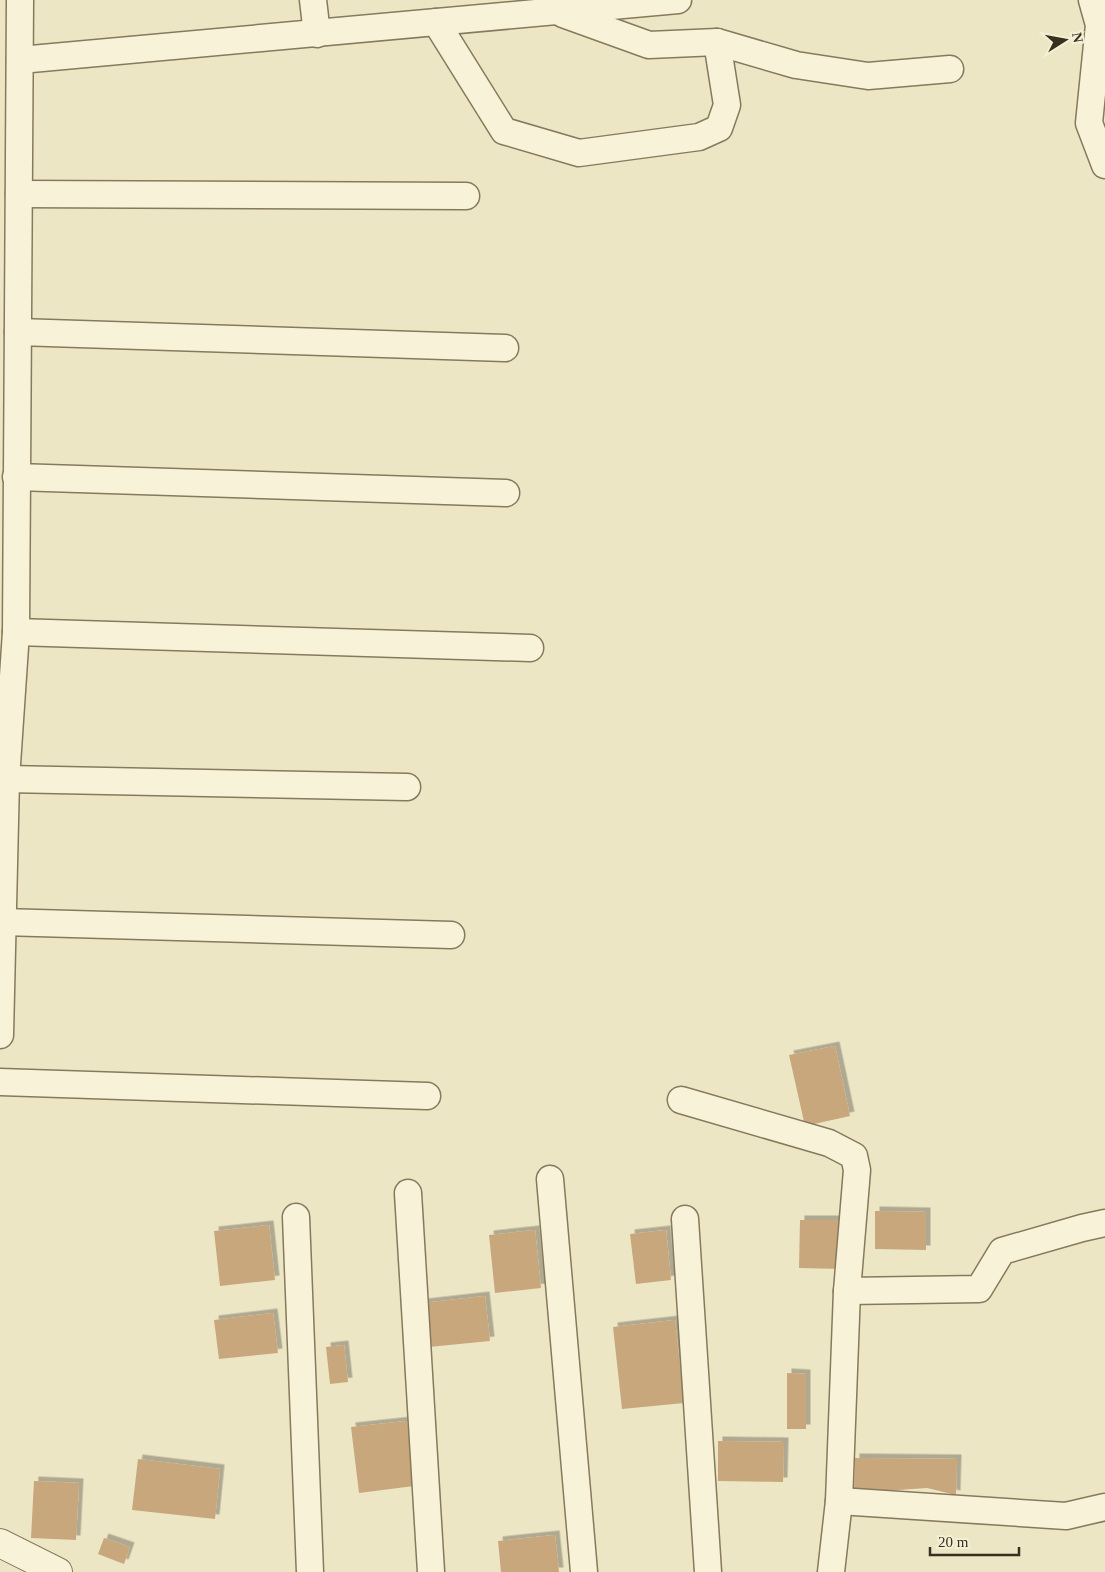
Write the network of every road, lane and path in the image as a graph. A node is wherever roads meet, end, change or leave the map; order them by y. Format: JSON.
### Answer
{"nodes":[{"id":1,"x":20,"y":0,"type":"edge"},
{"id":2,"x":313,"y":0,"type":"edge"},
{"id":3,"x":678,"y":0,"type":"edge"},
{"id":4,"x":1092,"y":0,"type":"edge"},
{"id":5,"x":557,"y":11,"type":"junction"},
{"id":6,"x":436,"y":22,"type":"junction"},
{"id":7,"x":317,"y":34,"type":"junction"},
{"id":8,"x":717,"y":42,"type":"junction"},
{"id":9,"x":20,"y":60,"type":"junction"},
{"id":10,"x":950,"y":69,"type":"dead end"},
{"id":11,"x":1105,"y":165,"type":"edge"},
{"id":12,"x":20,"y":194,"type":"junction"},
{"id":13,"x":466,"y":196,"type":"dead end"},
{"id":14,"x":12,"y":323,"type":"edge"},
{"id":15,"x":505,"y":348,"type":"dead end"},
{"id":16,"x":16,"y":476,"type":"junction"},
{"id":17,"x":506,"y":493,"type":"dead end"},
{"id":18,"x":16,"y":632,"type":"junction"},
{"id":19,"x":530,"y":648,"type":"dead end"},
{"id":20,"x":6,"y":779,"type":"junction"},
{"id":21,"x":407,"y":787,"type":"dead end"},
{"id":22,"x":2,"y":847,"type":"edge"},
{"id":23,"x":2,"y":922,"type":"junction"},
{"id":24,"x":451,"y":935,"type":"dead end"},
{"id":25,"x":0,"y":1035,"type":"edge"},
{"id":26,"x":0,"y":1082,"type":"edge"},
{"id":27,"x":426,"y":1096,"type":"dead end"},
{"id":28,"x":681,"y":1100,"type":"dead end"},
{"id":29,"x":550,"y":1179,"type":"dead end"},
{"id":30,"x":408,"y":1193,"type":"dead end"},
{"id":31,"x":296,"y":1217,"type":"dead end"},
{"id":32,"x":685,"y":1219,"type":"dead end"},
{"id":33,"x":1105,"y":1223,"type":"edge"},
{"id":34,"x":847,"y":1291,"type":"junction"},
{"id":35,"x":839,"y":1501,"type":"junction"},
{"id":36,"x":1105,"y":1507,"type":"edge"},
{"id":37,"x":0,"y":1543,"type":"edge"},
{"id":38,"x":58,"y":1572,"type":"edge"},
{"id":39,"x":310,"y":1572,"type":"edge"},
{"id":40,"x":431,"y":1572,"type":"edge"},
{"id":41,"x":584,"y":1572,"type":"edge"},
{"id":42,"x":708,"y":1572,"type":"edge"},
{"id":43,"x":831,"y":1572,"type":"edge"}],
"edges":[{"from":1,"to":9,"type":"street"},
{"from":2,"to":7,"type":"street"},
{"from":3,"to":5,"type":"street"},
{"from":4,"to":11,"type":"street"},
{"from":5,"to":6,"type":"street"},
{"from":5,"to":8,"type":"street"},
{"from":6,"to":7,"type":"street"},
{"from":6,"to":8,"type":"street"},
{"from":7,"to":9,"type":"street"},
{"from":8,"to":10,"type":"street"},
{"from":9,"to":12,"type":"street"},
{"from":12,"to":13,"type":"street"},
{"from":12,"to":14,"type":"street"},
{"from":14,"to":15,"type":"street"},
{"from":14,"to":16,"type":"street"},
{"from":16,"to":17,"type":"street"},
{"from":16,"to":18,"type":"street"},
{"from":18,"to":19,"type":"street"},
{"from":18,"to":20,"type":"street"},
{"from":20,"to":21,"type":"street"},
{"from":20,"to":22,"type":"street"},
{"from":22,"to":23,"type":"street"},
{"from":23,"to":24,"type":"street"},
{"from":23,"to":25,"type":"street"},
{"from":26,"to":27,"type":"street"},
{"from":28,"to":34,"type":"street"},
{"from":29,"to":41,"type":"street"},
{"from":30,"to":40,"type":"street"},
{"from":31,"to":39,"type":"street"},
{"from":32,"to":42,"type":"street"},
{"from":33,"to":34,"type":"street"},
{"from":34,"to":35,"type":"street"},
{"from":35,"to":36,"type":"street"},
{"from":35,"to":43,"type":"street"},
{"from":37,"to":38,"type":"street"}]}
